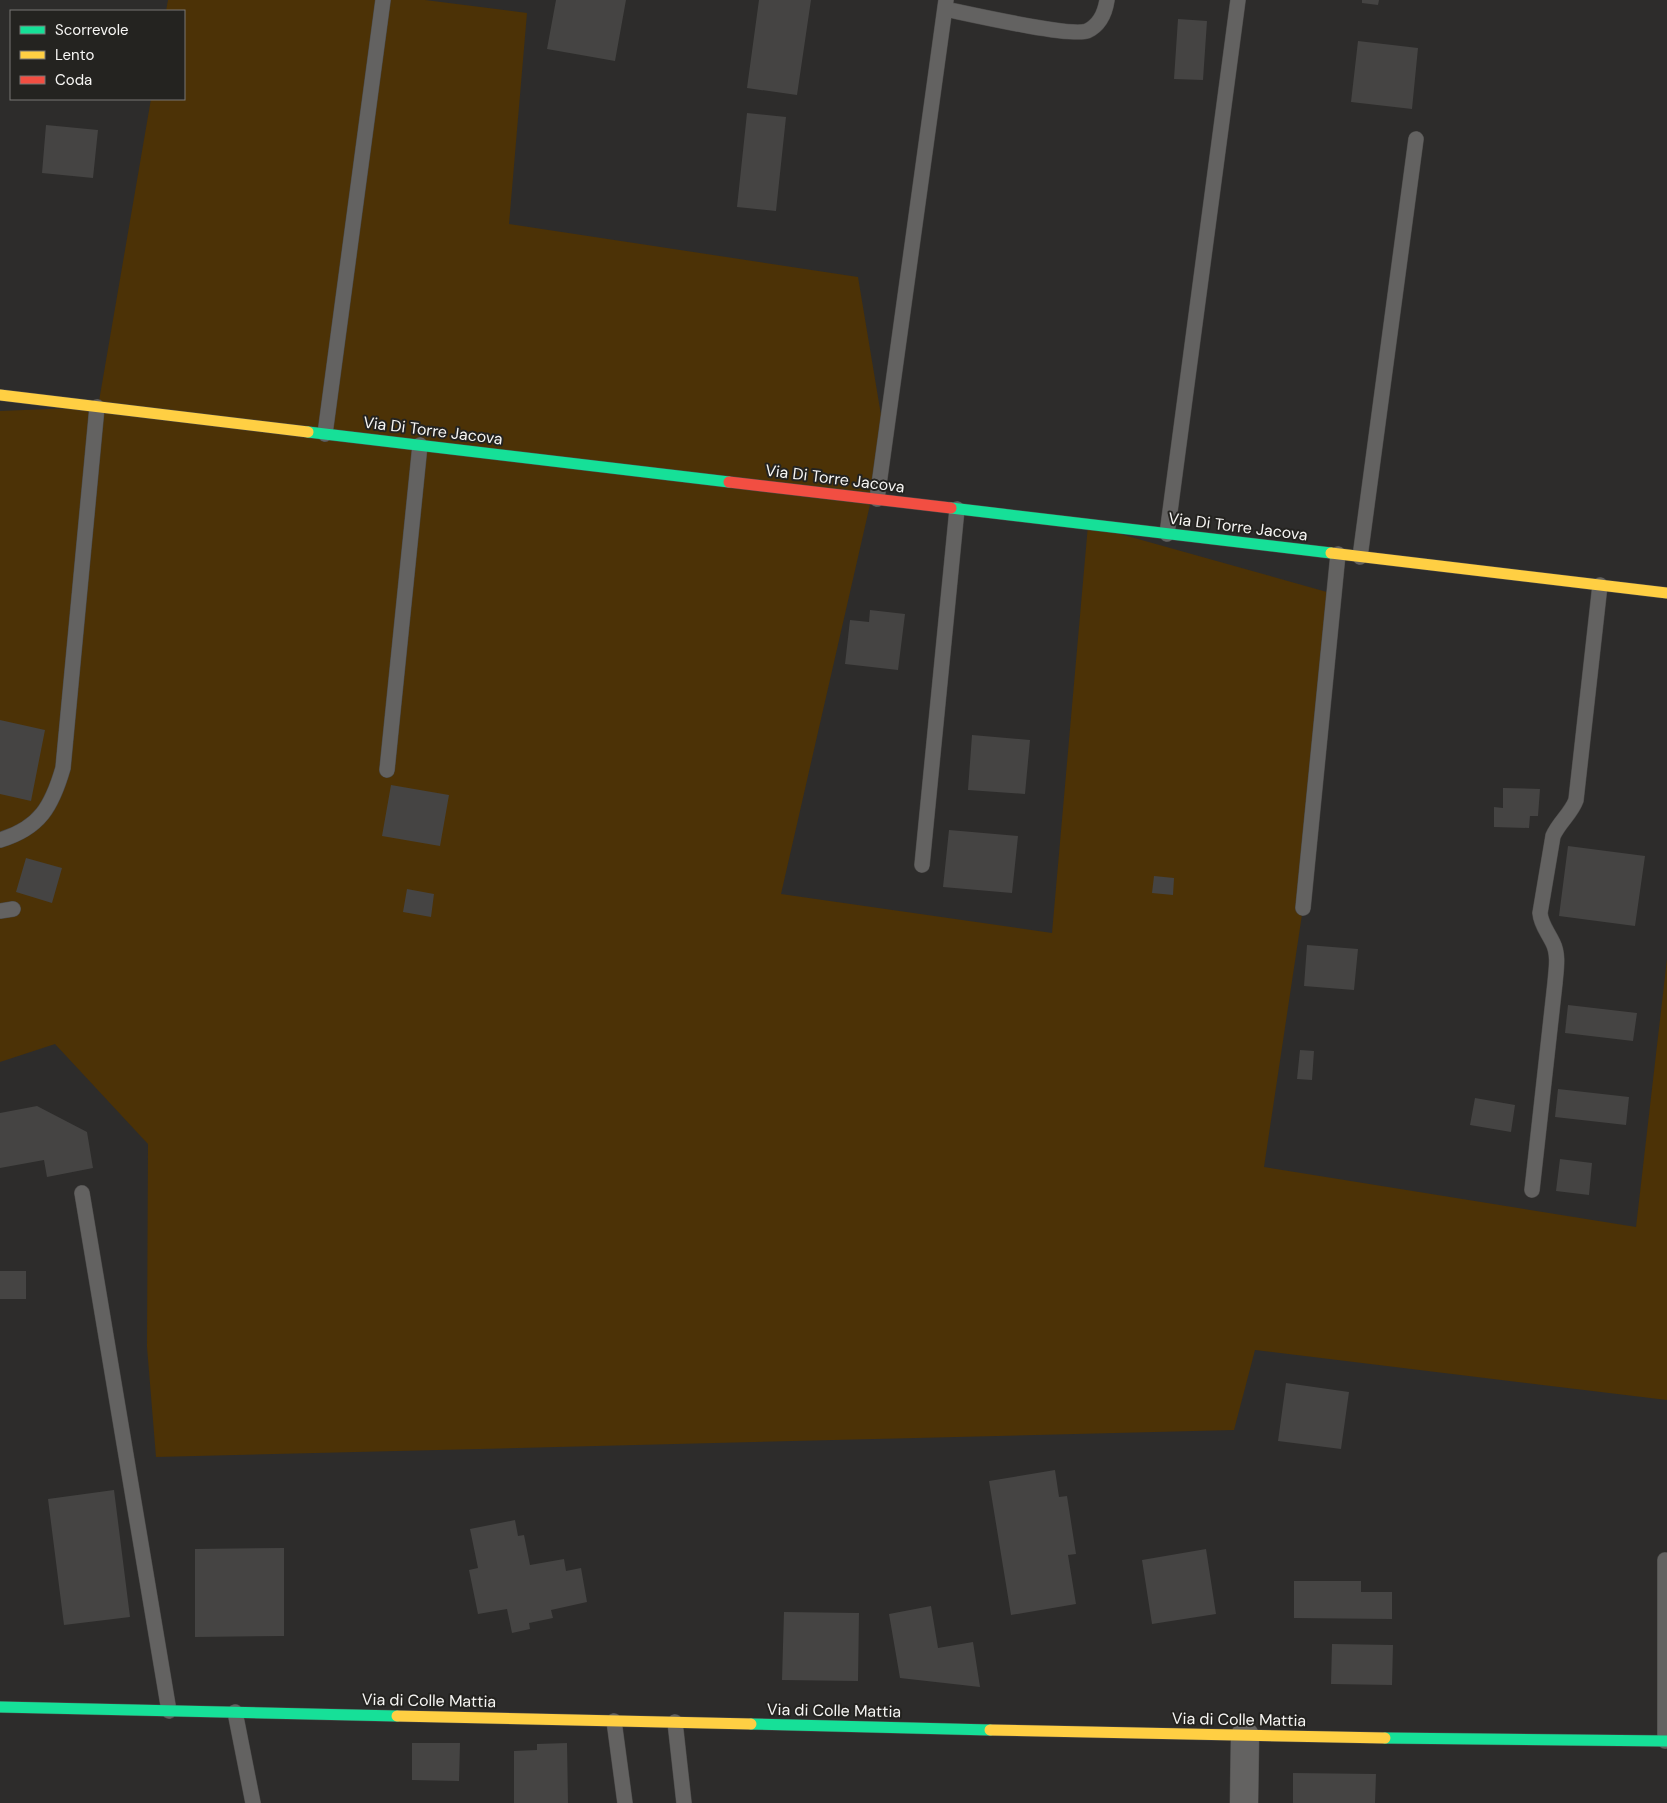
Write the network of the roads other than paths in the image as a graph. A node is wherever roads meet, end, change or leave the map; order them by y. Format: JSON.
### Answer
{"nodes":[{"id":1,"x":383,"y":0,"type":"edge"},
{"id":2,"x":1106,"y":0,"type":"edge"},
{"id":3,"x":1238,"y":0,"type":"edge"},
{"id":4,"x":945,"y":5,"type":"edge"},
{"id":5,"x":1416,"y":139,"type":"dead end"},
{"id":6,"x":0,"y":395,"type":"edge"},
{"id":7,"x":98,"y":407,"type":"junction"},
{"id":8,"x":325,"y":434,"type":"junction"},
{"id":9,"x":420,"y":445,"type":"junction"},
{"id":10,"x":876,"y":499,"type":"junction"},
{"id":11,"x":956,"y":509,"type":"junction"},
{"id":12,"x":1167,"y":534,"type":"junction"},
{"id":13,"x":1338,"y":554,"type":"junction"},
{"id":14,"x":1360,"y":557,"type":"junction"},
{"id":15,"x":1600,"y":585,"type":"junction"},
{"id":16,"x":1667,"y":593,"type":"edge"},
{"id":17,"x":387,"y":770,"type":"dead end"},
{"id":18,"x":0,"y":840,"type":"edge"},
{"id":19,"x":922,"y":864,"type":"dead end"},
{"id":20,"x":1303,"y":908,"type":"dead end"},
{"id":21,"x":1532,"y":1190,"type":"dead end"},
{"id":22,"x":82,"y":1194,"type":"dead end"},
{"id":23,"x":1665,"y":1560,"type":"dead end"},
{"id":24,"x":0,"y":1707,"type":"edge"},
{"id":25,"x":169,"y":1711,"type":"junction"},
{"id":26,"x":235,"y":1712,"type":"junction"},
{"id":27,"x":614,"y":1721,"type":"junction"},
{"id":28,"x":675,"y":1722,"type":"junction"},
{"id":29,"x":1245,"y":1736,"type":"junction"},
{"id":30,"x":1666,"y":1741,"type":"edge"},
{"id":31,"x":253,"y":1803,"type":"edge"},
{"id":32,"x":625,"y":1803,"type":"edge"},
{"id":33,"x":684,"y":1803,"type":"edge"},
{"id":34,"x":1244,"y":1803,"type":"edge"}],
"edges":[{"from":1,"to":8,"type":"lane"},
{"from":2,"to":4,"type":"lane"},
{"from":3,"to":12,"type":"lane"},
{"from":4,"to":10,"type":"lane"},
{"from":5,"to":14,"type":"lane"},
{"from":6,"to":7,"type":"street","name":"Via Di Torre Jacova"},
{"from":7,"to":8,"type":"street","name":"Via Di Torre Jacova"},
{"from":7,"to":18,"type":"lane"},
{"from":8,"to":9,"type":"street","name":"Via Di Torre Jacova"},
{"from":9,"to":10,"type":"street","name":"Via Di Torre Jacova"},
{"from":9,"to":17,"type":"lane"},
{"from":10,"to":11,"type":"street","name":"Via Di Torre Jacova"},
{"from":11,"to":12,"type":"street","name":"Via Di Torre Jacova"},
{"from":11,"to":19,"type":"lane"},
{"from":12,"to":13,"type":"street","name":"Via Di Torre Jacova"},
{"from":13,"to":14,"type":"street","name":"Via Di Torre Jacova"},
{"from":13,"to":20,"type":"lane"},
{"from":14,"to":15,"type":"street","name":"Via Di Torre Jacova"},
{"from":15,"to":16,"type":"street","name":"Via Di Torre Jacova"},
{"from":15,"to":21,"type":"lane"},
{"from":22,"to":25,"type":"lane"},
{"from":23,"to":30,"type":"lane"},
{"from":24,"to":25,"type":"street","name":"Via di Colle Mattia"},
{"from":25,"to":26,"type":"street","name":"Via di Colle Mattia"},
{"from":26,"to":27,"type":"street","name":"Via di Colle Mattia"},
{"from":26,"to":31,"type":"lane"},
{"from":27,"to":28,"type":"street","name":"Via di Colle Mattia"},
{"from":27,"to":32,"type":"lane"},
{"from":28,"to":29,"type":"street","name":"Via di Colle Mattia"},
{"from":28,"to":33,"type":"lane"},
{"from":29,"to":30,"type":"street","name":"Via di Colle Mattia"},
{"from":29,"to":34,"type":"street"}]}
